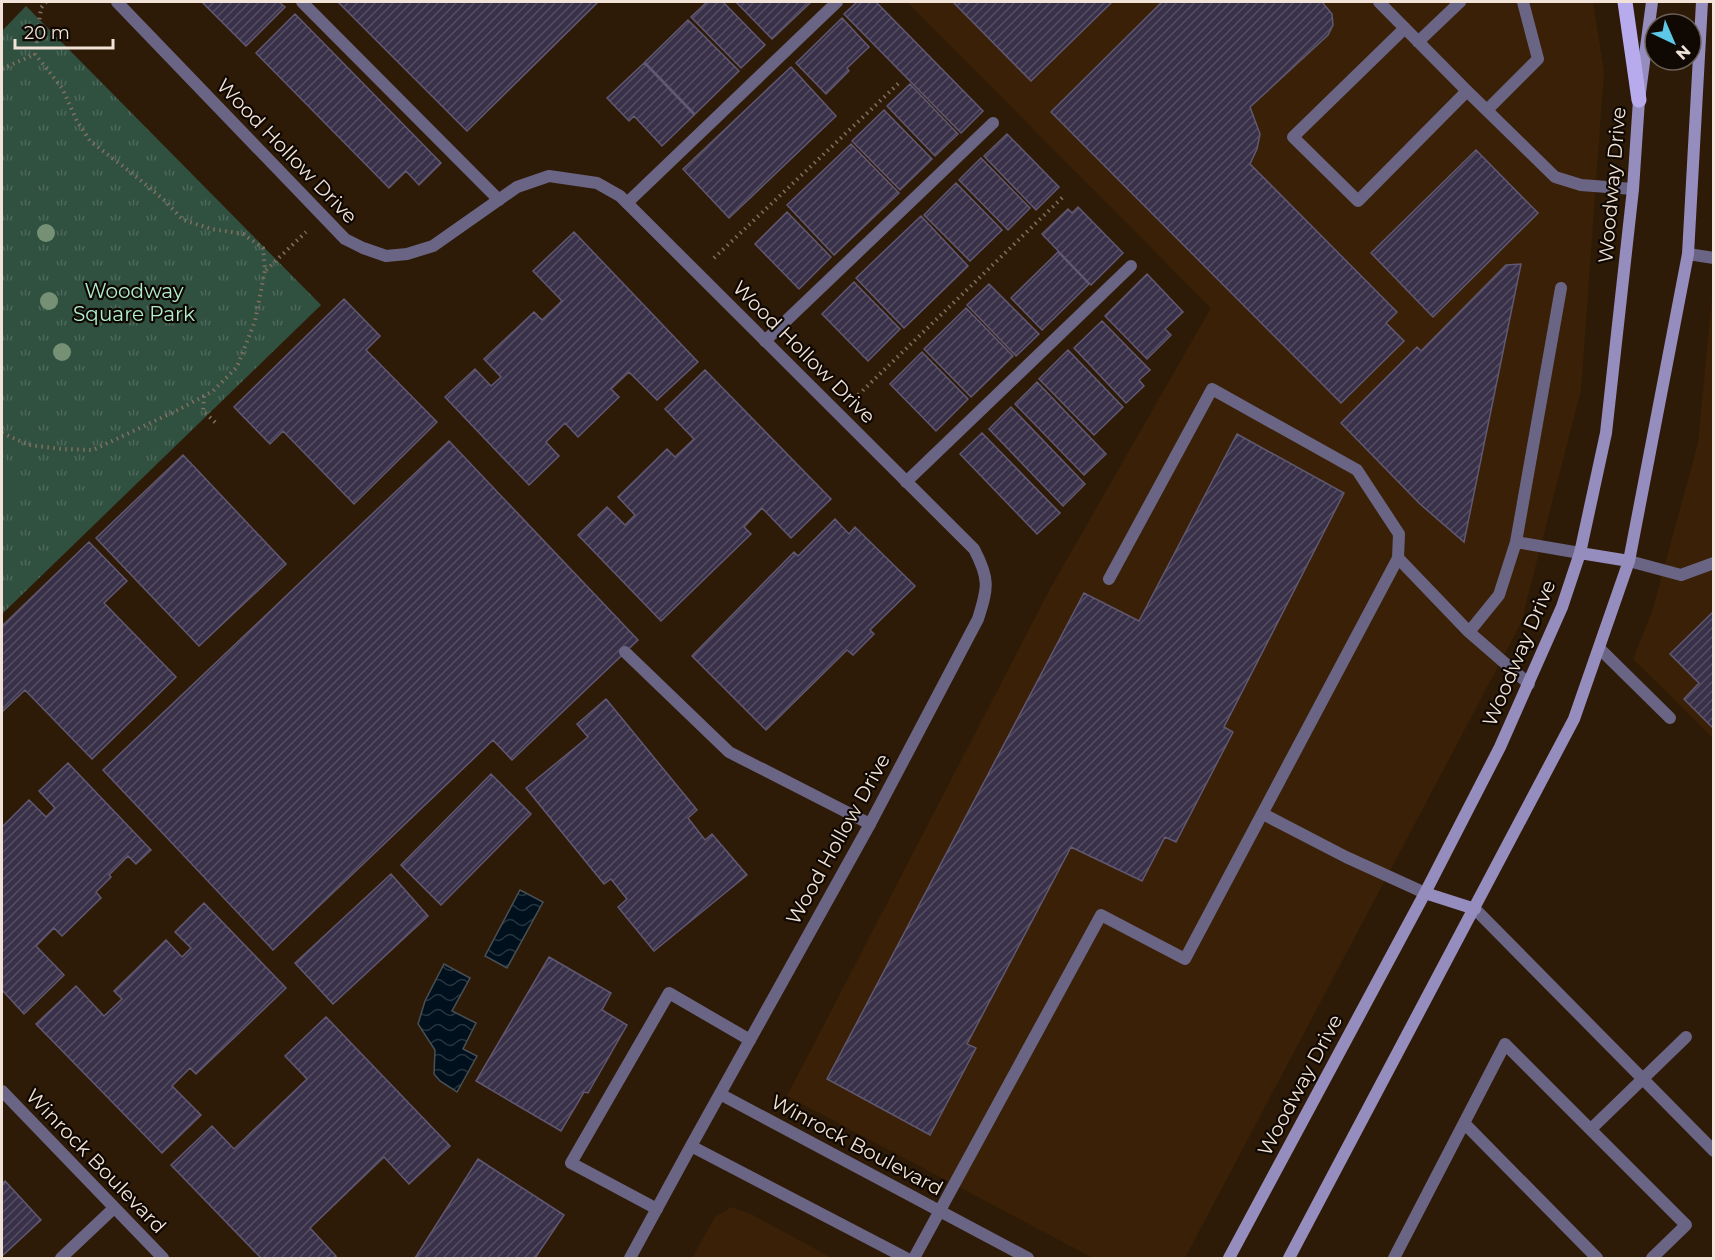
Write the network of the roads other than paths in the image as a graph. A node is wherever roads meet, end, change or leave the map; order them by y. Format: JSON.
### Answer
{"nodes":[{"id":1,"x":117,"y":2,"type":"edge"},
{"id":2,"x":302,"y":2,"type":"edge"},
{"id":3,"x":837,"y":2,"type":"edge"},
{"id":4,"x":1379,"y":2,"type":"edge"},
{"id":5,"x":1460,"y":2,"type":"edge"},
{"id":6,"x":1523,"y":2,"type":"edge"},
{"id":7,"x":1625,"y":2,"type":"edge"},
{"id":8,"x":1652,"y":2,"type":"edge"},
{"id":9,"x":1702,"y":2,"type":"edge"},
{"id":10,"x":1405,"y":28,"type":"junction"},
{"id":11,"x":1418,"y":42,"type":"junction"},
{"id":12,"x":1467,"y":91,"type":"junction"},
{"id":13,"x":1639,"y":100,"type":"junction"},
{"id":14,"x":1487,"y":110,"type":"junction"},
{"id":15,"x":993,"y":123,"type":"dead end"},
{"id":16,"x":1633,"y":189,"type":"junction"},
{"id":17,"x":499,"y":200,"type":"junction"},
{"id":18,"x":627,"y":203,"type":"junction"},
{"id":19,"x":1688,"y":254,"type":"junction"},
{"id":20,"x":1713,"y":258,"type":"edge"},
{"id":21,"x":1131,"y":266,"type":"dead end"},
{"id":22,"x":1561,"y":288,"type":"dead end"},
{"id":23,"x":765,"y":341,"type":"junction"},
{"id":24,"x":906,"y":482,"type":"junction"},
{"id":25,"x":1516,"y":542,"type":"junction"},
{"id":26,"x":1580,"y":554,"type":"junction"},
{"id":27,"x":1398,"y":558,"type":"junction"},
{"id":28,"x":1629,"y":561,"type":"junction"},
{"id":29,"x":1713,"y":563,"type":"edge"},
{"id":30,"x":1110,"y":579,"type":"dead end"},
{"id":31,"x":1469,"y":632,"type":"junction"},
{"id":32,"x":1599,"y":648,"type":"junction"},
{"id":33,"x":625,"y":652,"type":"dead end"},
{"id":34,"x":1529,"y":684,"type":"junction"},
{"id":35,"x":1670,"y":718,"type":"dead end"},
{"id":36,"x":1263,"y":814,"type":"junction"},
{"id":37,"x":870,"y":824,"type":"junction"},
{"id":38,"x":1425,"y":893,"type":"junction"},
{"id":39,"x":1475,"y":909,"type":"junction"},
{"id":40,"x":1686,"y":1037,"type":"dead end"},
{"id":41,"x":750,"y":1040,"type":"junction"},
{"id":42,"x":1643,"y":1079,"type":"junction"},
{"id":43,"x":2,"y":1091,"type":"edge"},
{"id":44,"x":720,"y":1094,"type":"junction"},
{"id":45,"x":1464,"y":1123,"type":"junction"},
{"id":46,"x":1591,"y":1129,"type":"junction"},
{"id":47,"x":691,"y":1146,"type":"junction"},
{"id":48,"x":1713,"y":1151,"type":"edge"},
{"id":49,"x":114,"y":1208,"type":"junction"},
{"id":50,"x":657,"y":1209,"type":"junction"},
{"id":51,"x":939,"y":1211,"type":"junction"},
{"id":52,"x":61,"y":1258,"type":"edge"},
{"id":53,"x":163,"y":1258,"type":"edge"},
{"id":54,"x":630,"y":1258,"type":"edge"},
{"id":55,"x":906,"y":1258,"type":"edge"},
{"id":56,"x":914,"y":1258,"type":"edge"},
{"id":57,"x":1028,"y":1258,"type":"edge"},
{"id":58,"x":1229,"y":1258,"type":"edge"},
{"id":59,"x":1289,"y":1258,"type":"edge"},
{"id":60,"x":1394,"y":1258,"type":"edge"},
{"id":61,"x":1597,"y":1258,"type":"edge"},
{"id":62,"x":1652,"y":1258,"type":"edge"}],
"edges":[{"from":1,"to":17,"type":"street","name":"Wood Hollow Drive"},
{"from":2,"to":17,"type":"street"},
{"from":3,"to":18,"type":"street"},
{"from":4,"to":10,"type":"street"},
{"from":5,"to":11,"type":"street"},
{"from":6,"to":14,"type":"street"},
{"from":7,"to":13,"type":"main road"},
{"from":8,"to":13,"type":"main road","name":"Woodway Drive"},
{"from":9,"to":19,"type":"main road"},
{"from":10,"to":11,"type":"street"},
{"from":10,"to":12,"type":"street"},
{"from":11,"to":12,"type":"street"},
{"from":12,"to":14,"type":"street"},
{"from":13,"to":16,"type":"main road","name":"Woodway Drive"},
{"from":14,"to":16,"type":"street"},
{"from":15,"to":23,"type":"street"},
{"from":16,"to":26,"type":"main road","name":"Woodway Drive"},
{"from":17,"to":18,"type":"street","name":"Wood Hollow Drive"},
{"from":18,"to":23,"type":"street","name":"Wood Hollow Drive"},
{"from":19,"to":20,"type":"street"},
{"from":19,"to":28,"type":"main road"},
{"from":21,"to":24,"type":"street"},
{"from":22,"to":25,"type":"street"},
{"from":23,"to":24,"type":"street","name":"Wood Hollow Drive"},
{"from":24,"to":37,"type":"street","name":"Wood Hollow Drive"},
{"from":25,"to":26,"type":"street"},
{"from":25,"to":31,"type":"street"},
{"from":26,"to":28,"type":"main road"},
{"from":26,"to":34,"type":"main road","name":"Woodway Drive"},
{"from":27,"to":30,"type":"street"},
{"from":27,"to":31,"type":"street"},
{"from":27,"to":36,"type":"street"},
{"from":28,"to":29,"type":"street"},
{"from":28,"to":32,"type":"main road"},
{"from":31,"to":34,"type":"street"},
{"from":32,"to":35,"type":"street"},
{"from":32,"to":39,"type":"main road"},
{"from":33,"to":37,"type":"street"},
{"from":34,"to":38,"type":"main road","name":"Woodway Drive"},
{"from":36,"to":38,"type":"street"},
{"from":36,"to":51,"type":"street"},
{"from":37,"to":41,"type":"street","name":"Wood Hollow Drive"},
{"from":38,"to":39,"type":"main road"},
{"from":38,"to":58,"type":"main road","name":"Woodway Drive"},
{"from":39,"to":42,"type":"street"},
{"from":39,"to":59,"type":"main road"},
{"from":40,"to":42,"type":"street"},
{"from":41,"to":44,"type":"street","name":"Wood Hollow Drive"},
{"from":41,"to":50,"type":"street"},
{"from":42,"to":46,"type":"street"},
{"from":42,"to":48,"type":"street"},
{"from":43,"to":49,"type":"street","name":"Winrock Boulevard"},
{"from":44,"to":47,"type":"street"},
{"from":44,"to":51,"type":"street","name":"Winrock Boulevard"},
{"from":45,"to":46,"type":"street"},
{"from":45,"to":60,"type":"street"},
{"from":45,"to":61,"type":"street"},
{"from":46,"to":62,"type":"street"},
{"from":47,"to":50,"type":"street"},
{"from":47,"to":55,"type":"street"},
{"from":49,"to":52,"type":"street"},
{"from":49,"to":53,"type":"street","name":"Winrock Boulevard"},
{"from":50,"to":54,"type":"street"},
{"from":51,"to":56,"type":"street"},
{"from":51,"to":57,"type":"street","name":"Winrock Boulevard"}]}
